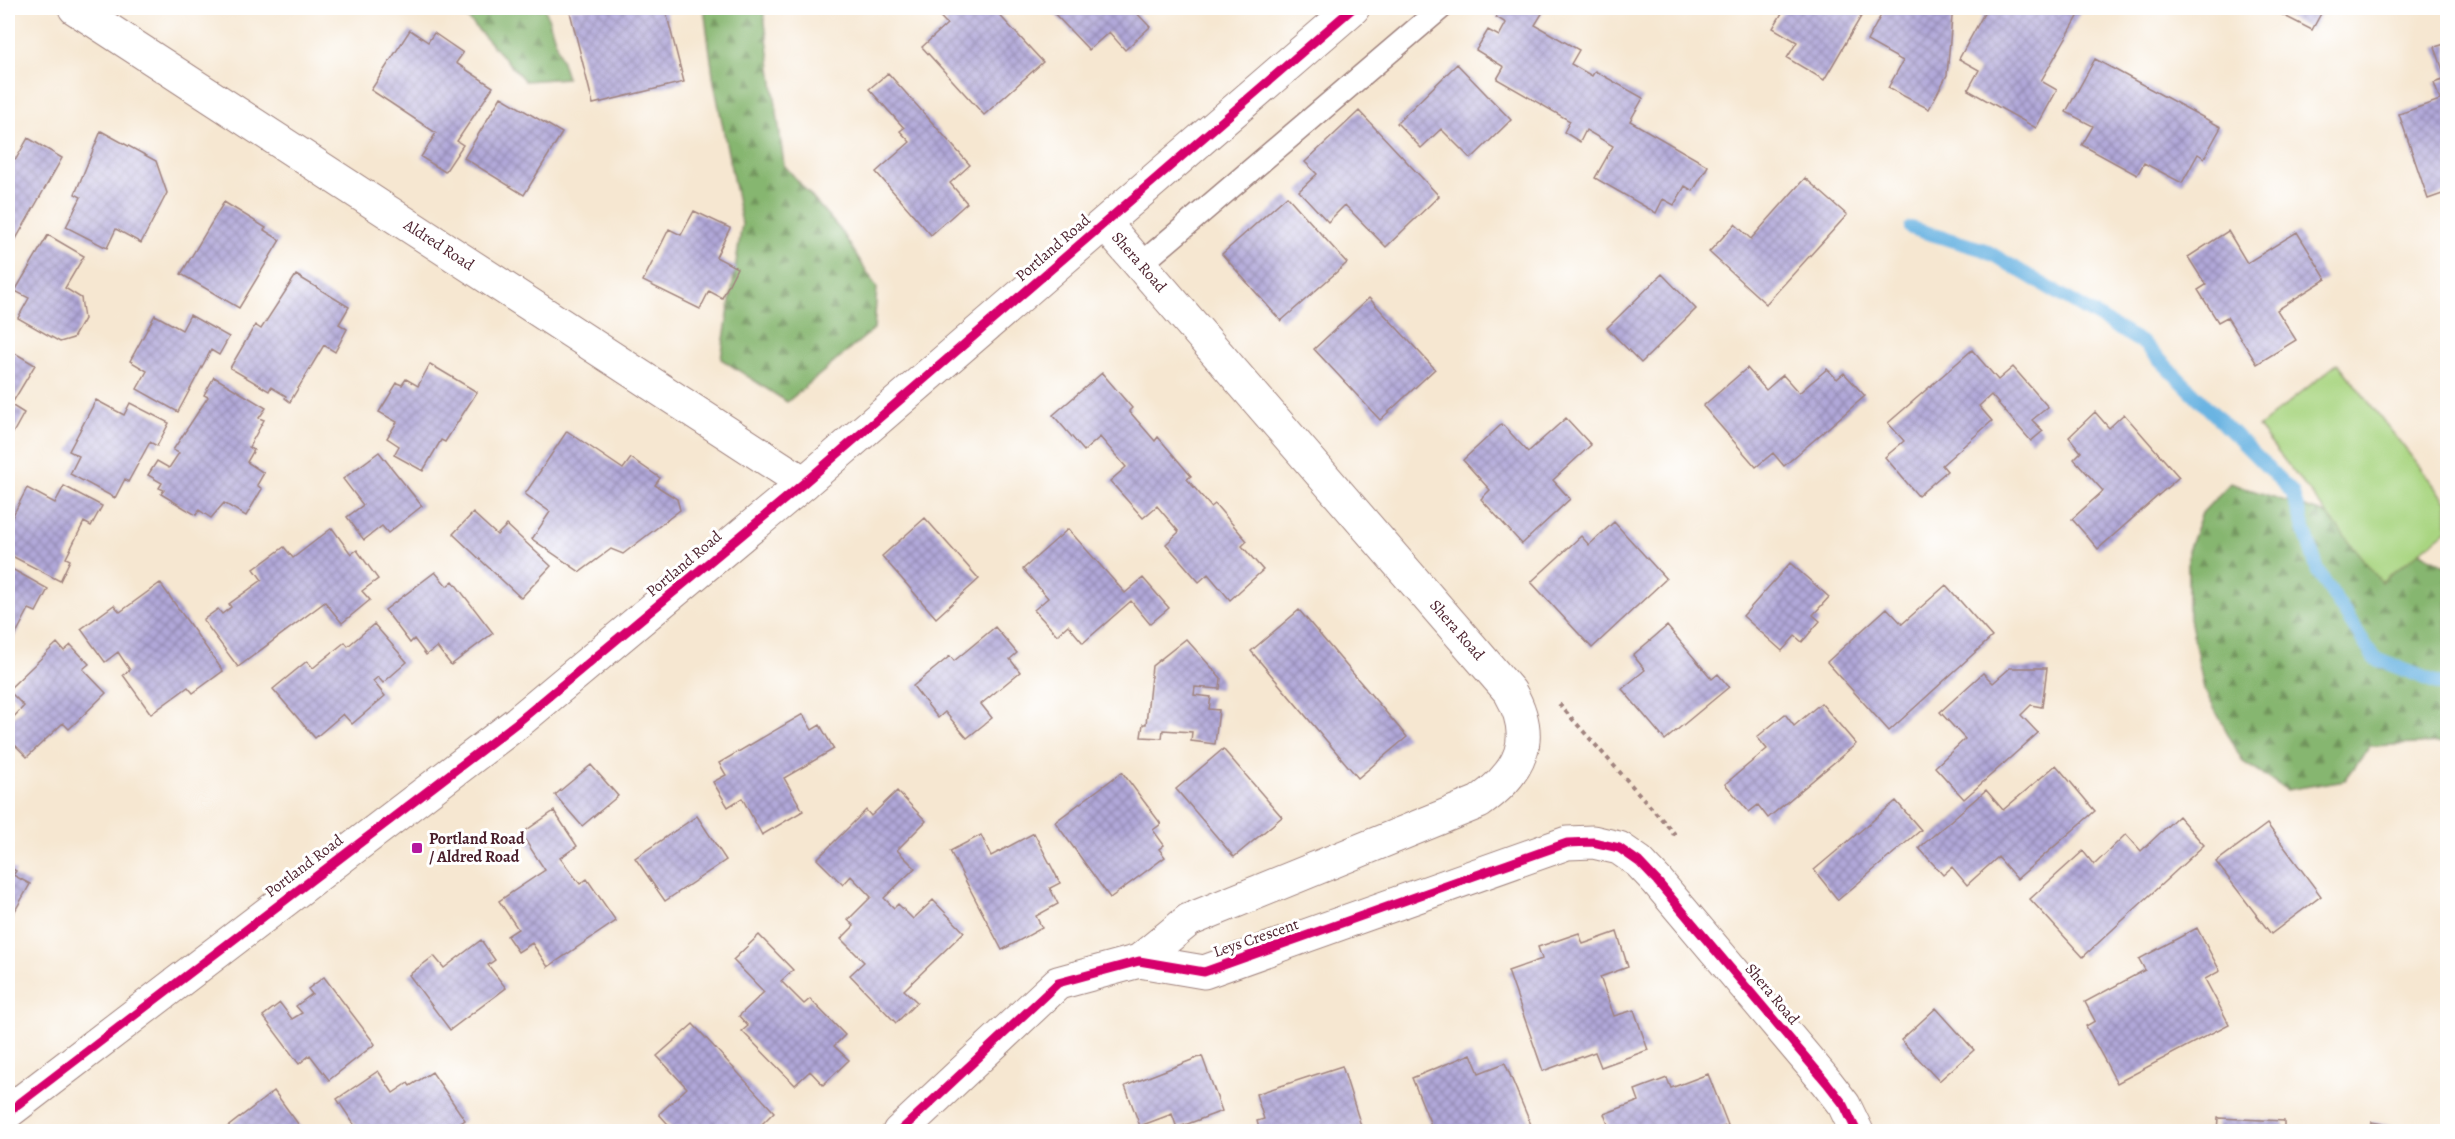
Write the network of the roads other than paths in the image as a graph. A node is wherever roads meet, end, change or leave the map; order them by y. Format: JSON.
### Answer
{"nodes":[{"id":1,"x":75,"y":8,"type":"edge"},
{"id":2,"x":1353,"y":8,"type":"edge"},
{"id":3,"x":1441,"y":8,"type":"edge"},
{"id":4,"x":1105,"y":224,"type":"junction"},
{"id":5,"x":1141,"y":264,"type":"junction"},
{"id":6,"x":804,"y":483,"type":"junction"},
{"id":7,"x":1510,"y":692,"type":"joint"},
{"id":8,"x":1657,"y":880,"type":"joint"},
{"id":9,"x":1139,"y":961,"type":"junction"},
{"id":10,"x":8,"y":1112,"type":"edge"},
{"id":11,"x":899,"y":1131,"type":"edge"},
{"id":12,"x":1857,"y":1131,"type":"edge"}],
"edges":[{"from":1,"to":6,"type":"street","name":"Aldred Road"},
{"from":2,"to":4,"type":"street","name":"Portland Road"},
{"from":3,"to":5,"type":"lane"},
{"from":4,"to":5,"type":"street","name":"Shera Road"},
{"from":4,"to":6,"type":"street","name":"Portland Road"},
{"from":5,"to":7,"type":"street","name":"Shera Road"},
{"from":6,"to":10,"type":"street","name":"Portland Road"},
{"from":7,"to":9,"type":"street","name":"Leys Crescent"},
{"from":8,"to":9,"type":"street","name":"Leys Crescent"},
{"from":8,"to":12,"type":"street","name":"Shera Road"},
{"from":9,"to":11,"type":"street","name":"Leys Crescent"}]}
